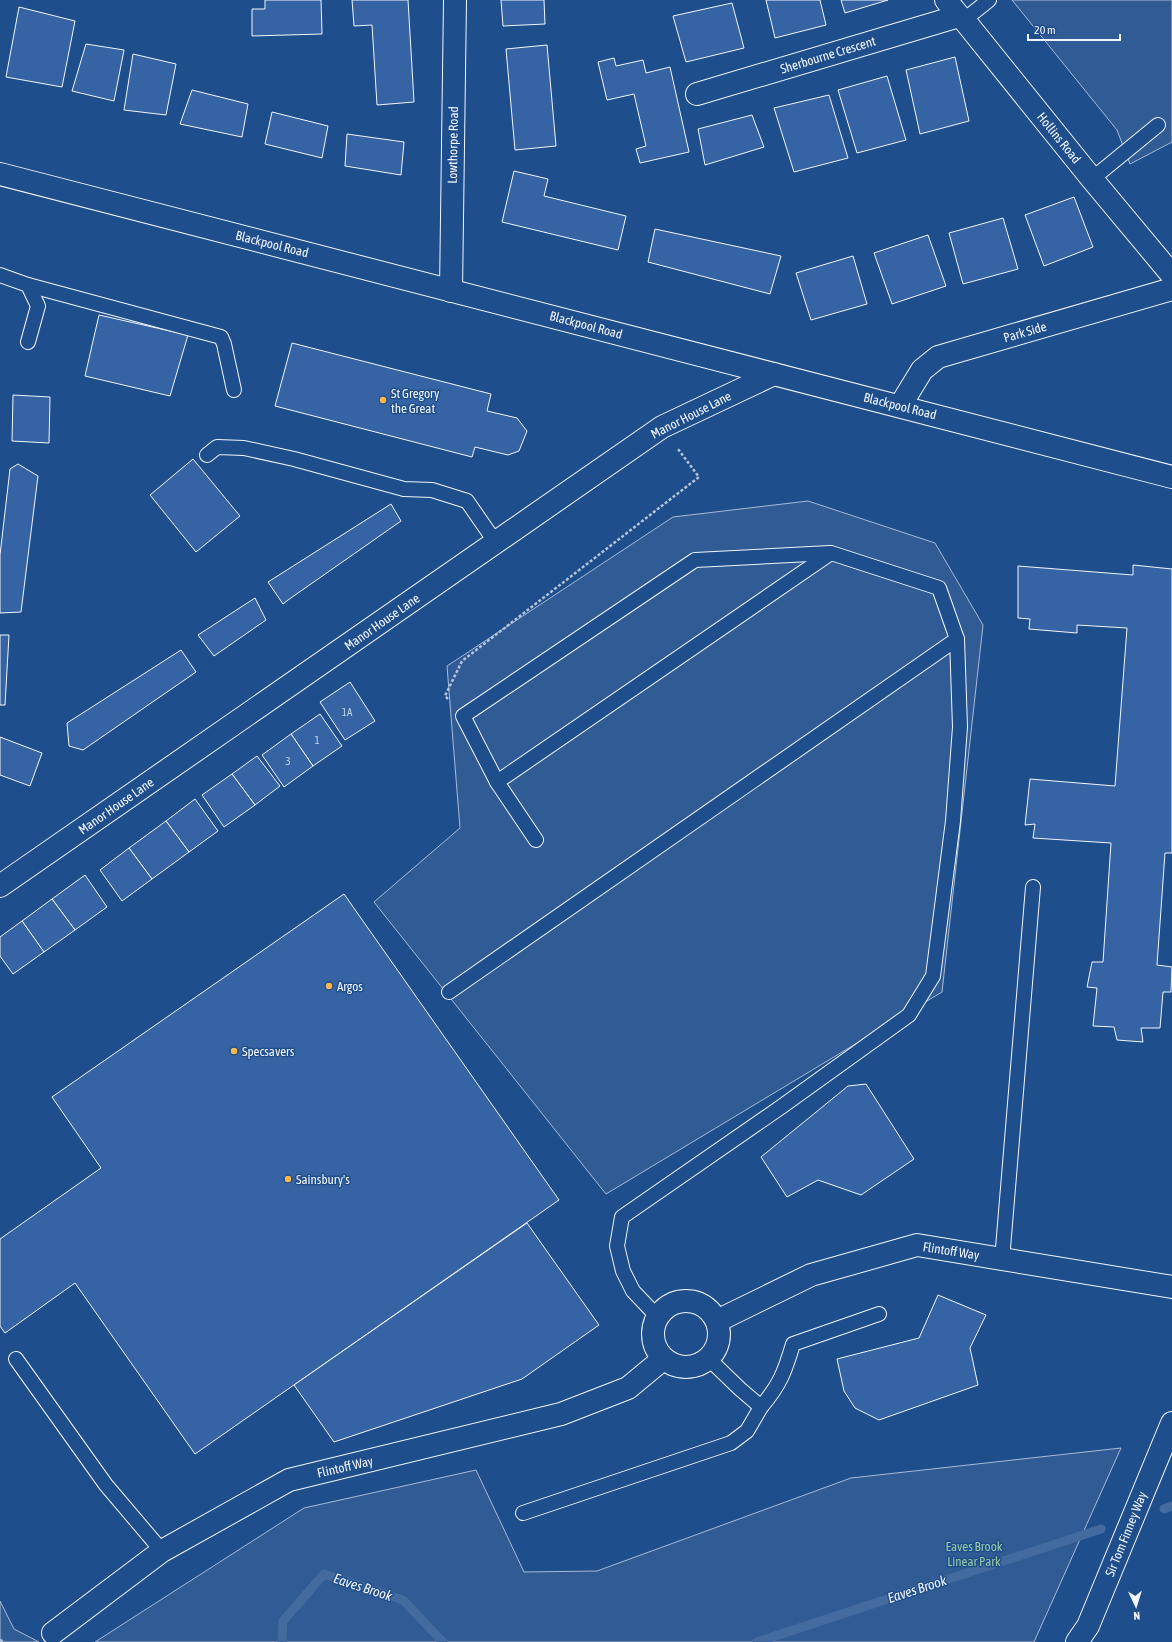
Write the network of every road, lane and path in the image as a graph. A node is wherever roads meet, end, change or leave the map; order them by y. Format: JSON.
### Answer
{"nodes":[{"id":1,"x":455,"y":0,"type":"edge"},
{"id":2,"x":989,"y":0,"type":"edge"},
{"id":3,"x":956,"y":12,"type":"edge"},
{"id":4,"x":697,"y":94,"type":"dead end"},
{"id":5,"x":1158,"y":125,"type":"dead end"},
{"id":6,"x":0,"y":174,"type":"edge"},
{"id":7,"x":1092,"y":179,"type":"junction"},
{"id":8,"x":0,"y":275,"type":"edge"},
{"id":9,"x":1172,"y":275,"type":"edge"},
{"id":10,"x":28,"y":285,"type":"junction"},
{"id":11,"x":1172,"y":289,"type":"edge"},
{"id":12,"x":451,"y":290,"type":"junction"},
{"id":13,"x":28,"y":342,"type":"dead end"},
{"id":14,"x":774,"y":374,"type":"junction"},
{"id":15,"x":234,"y":390,"type":"dead end"},
{"id":16,"x":900,"y":406,"type":"junction"},
{"id":17,"x":662,"y":427,"type":"junction"},
{"id":18,"x":207,"y":455,"type":"dead end"},
{"id":19,"x":1172,"y":477,"type":"edge"},
{"id":20,"x":496,"y":543,"type":"junction"},
{"id":21,"x":831,"y":553,"type":"junction"},
{"id":22,"x":957,"y":640,"type":"junction"},
{"id":23,"x":463,"y":716,"type":"junction"},
{"id":24,"x":497,"y":782,"type":"junction"},
{"id":25,"x":536,"y":840,"type":"dead end"},
{"id":26,"x":0,"y":886,"type":"edge"},
{"id":27,"x":1033,"y":887,"type":"dead end"},
{"id":28,"x":449,"y":992,"type":"dead end"},
{"id":29,"x":1002,"y":1260,"type":"junction"},
{"id":30,"x":1172,"y":1287,"type":"edge"},
{"id":31,"x":879,"y":1314,"type":"dead end"},
{"id":32,"x":656,"y":1319,"type":"junction"},
{"id":33,"x":717,"y":1321,"type":"junction"},
{"id":34,"x":16,"y":1359,"type":"dead end"},
{"id":35,"x":663,"y":1359,"type":"junction"},
{"id":36,"x":709,"y":1359,"type":"junction"},
{"id":37,"x":761,"y":1407,"type":"junction"},
{"id":38,"x":1172,"y":1423,"type":"edge"},
{"id":39,"x":523,"y":1513,"type":"dead end"},
{"id":40,"x":162,"y":1551,"type":"junction"},
{"id":41,"x":53,"y":1633,"type":"dead end"},
{"id":42,"x":0,"y":1640,"type":"edge"},
{"id":43,"x":5,"y":1642,"type":"edge"},
{"id":44,"x":1077,"y":1642,"type":"edge"}],
"edges":[{"from":1,"to":12,"type":"main road","name":"Lowthorpe Road"},
{"from":2,"to":3,"type":"lane"},
{"from":3,"to":4,"type":"main road","name":"Sherbourne Crescent"},
{"from":3,"to":7,"type":"main road","name":"Hollins Road"},
{"from":5,"to":7,"type":"lane"},
{"from":6,"to":12,"type":"main road","name":"Blackpool Road"},
{"from":7,"to":9,"type":"main road","name":"Hollins Road"},
{"from":8,"to":10,"type":"lane"},
{"from":10,"to":13,"type":"lane"},
{"from":10,"to":15,"type":"lane"},
{"from":11,"to":16,"type":"main road","name":"Park Side"},
{"from":12,"to":14,"type":"main road","name":"Blackpool Road"},
{"from":14,"to":16,"type":"main road","name":"Blackpool Road"},
{"from":14,"to":17,"type":"main road","name":"Manor House Lane"},
{"from":16,"to":19,"type":"main road","name":"Blackpool Road"},
{"from":17,"to":20,"type":"main road","name":"Manor House Lane"},
{"from":17,"to":23,"type":"path"},
{"from":18,"to":20,"type":"lane"},
{"from":20,"to":26,"type":"main road","name":"Manor House Lane"},
{"from":21,"to":22,"type":"lane"},
{"from":21,"to":23,"type":"lane"},
{"from":21,"to":24,"type":"lane"},
{"from":22,"to":28,"type":"lane"},
{"from":22,"to":32,"type":"lane"},
{"from":23,"to":24,"type":"lane"},
{"from":24,"to":25,"type":"lane"},
{"from":27,"to":29,"type":"lane"},
{"from":29,"to":30,"type":"main road","name":"Flintoff Way"},
{"from":29,"to":33,"type":"main road","name":"Flintoff Way"},
{"from":31,"to":37,"type":"lane"},
{"from":32,"to":33,"type":"main road"},
{"from":32,"to":35,"type":"main road"},
{"from":33,"to":36,"type":"main road"},
{"from":34,"to":40,"type":"lane"},
{"from":35,"to":36,"type":"main road"},
{"from":35,"to":40,"type":"main road","name":"Flintoff Way"},
{"from":36,"to":37,"type":"lane"},
{"from":37,"to":39,"type":"lane"},
{"from":38,"to":44,"type":"main road","name":"Sir Tom Finney Way"},
{"from":40,"to":41,"type":"main road","name":"Flintoff Way"},
{"from":42,"to":43,"type":"path"}]}
